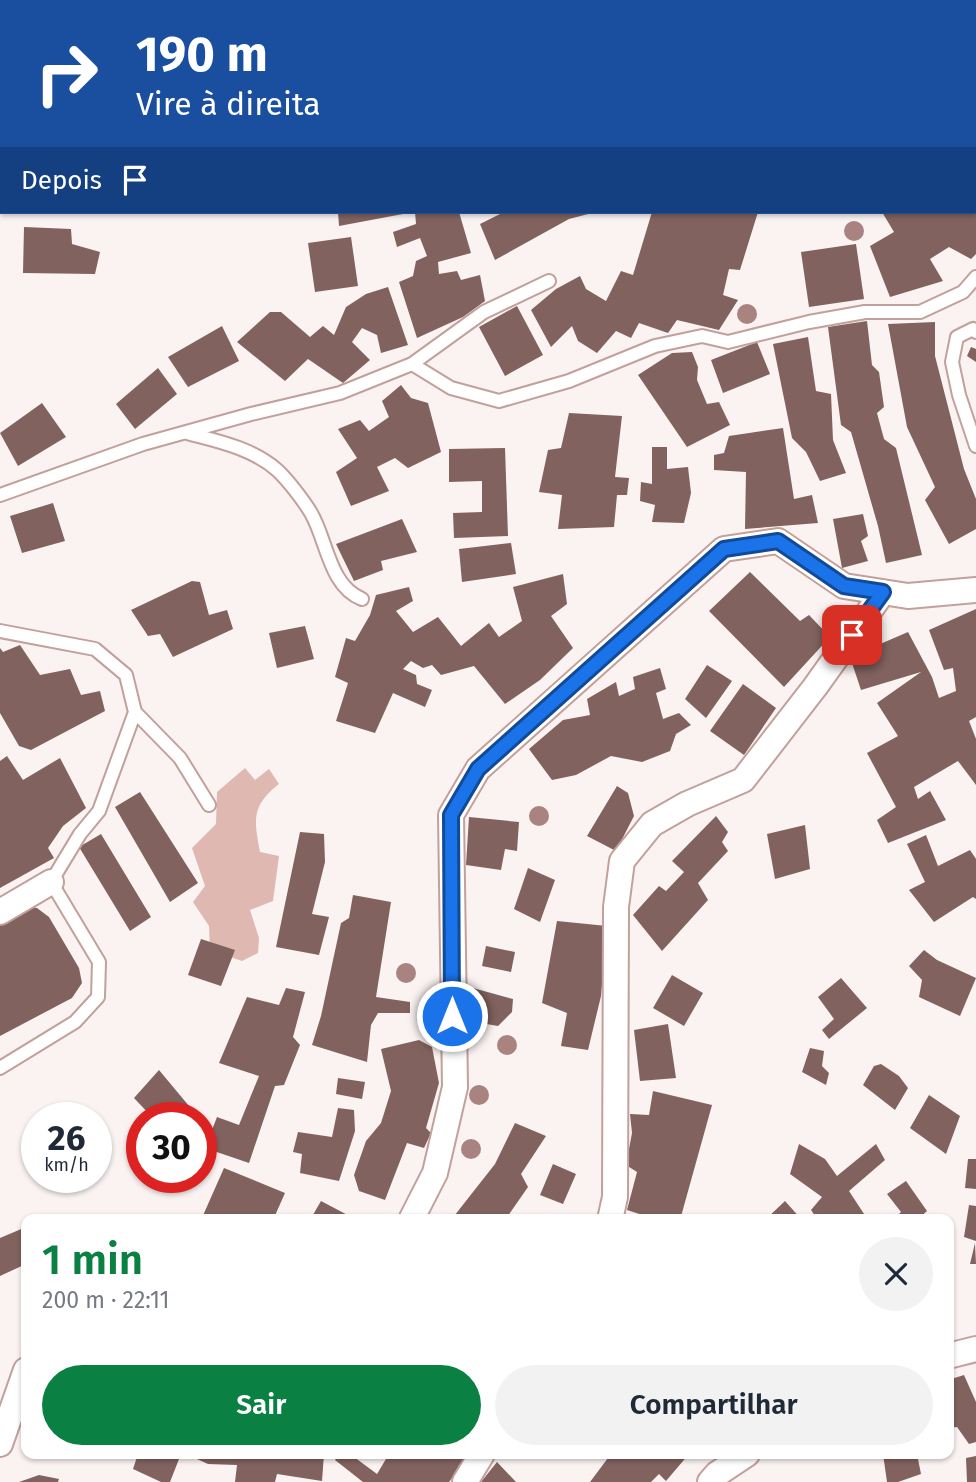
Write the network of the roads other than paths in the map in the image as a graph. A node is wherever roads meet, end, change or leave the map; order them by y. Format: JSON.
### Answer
{"nodes":[{"id":1,"x":976,"y":277,"type":"edge"},
{"id":2,"x":549,"y":281,"type":"dead end"},
{"id":3,"x":976,"y":332,"type":"edge"},
{"id":4,"x":412,"y":364,"type":"junction"},
{"id":5,"x":187,"y":432,"type":"junction"},
{"id":6,"x":976,"y":446,"type":"edge"},
{"id":7,"x":0,"y":495,"type":"edge"},
{"id":8,"x":976,"y":590,"type":"edge"},
{"id":9,"x":883,"y":592,"type":"junction"},
{"id":10,"x":362,"y":599,"type":"dead end"},
{"id":11,"x":0,"y":631,"type":"edge"},
{"id":12,"x":135,"y":712,"type":"junction"},
{"id":13,"x":209,"y":805,"type":"dead end"},
{"id":14,"x":51,"y":882,"type":"junction"},
{"id":15,"x":0,"y":912,"type":"edge"},
{"id":16,"x":0,"y":1068,"type":"edge"},
{"id":17,"x":414,"y":1214,"type":"edge"},
{"id":18,"x":611,"y":1214,"type":"edge"},
{"id":19,"x":976,"y":1349,"type":"edge"},
{"id":20,"x":954,"y":1354,"type":"edge"},
{"id":21,"x":21,"y":1384,"type":"edge"},
{"id":22,"x":0,"y":1444,"type":"edge"},
{"id":23,"x":479,"y":1459,"type":"edge"},
{"id":24,"x":740,"y":1459,"type":"edge"},
{"id":25,"x":465,"y":1482,"type":"edge"},
{"id":26,"x":710,"y":1482,"type":"edge"}],
"edges":[{"from":1,"to":4,"type":"lane"},
{"from":2,"to":4,"type":"lane"},
{"from":3,"to":6,"type":"lane"},
{"from":4,"to":5,"type":"lane"},
{"from":5,"to":7,"type":"lane"},
{"from":5,"to":10,"type":"lane"},
{"from":8,"to":9,"type":"street"},
{"from":9,"to":17,"type":"street"},
{"from":9,"to":18,"type":"street"},
{"from":11,"to":12,"type":"lane"},
{"from":12,"to":13,"type":"lane"},
{"from":12,"to":14,"type":"lane"},
{"from":14,"to":15,"type":"street"},
{"from":14,"to":16,"type":"lane"},
{"from":19,"to":20,"type":"street"},
{"from":21,"to":22,"type":"street"},
{"from":23,"to":25,"type":"street"},
{"from":24,"to":26,"type":"street"}]}
